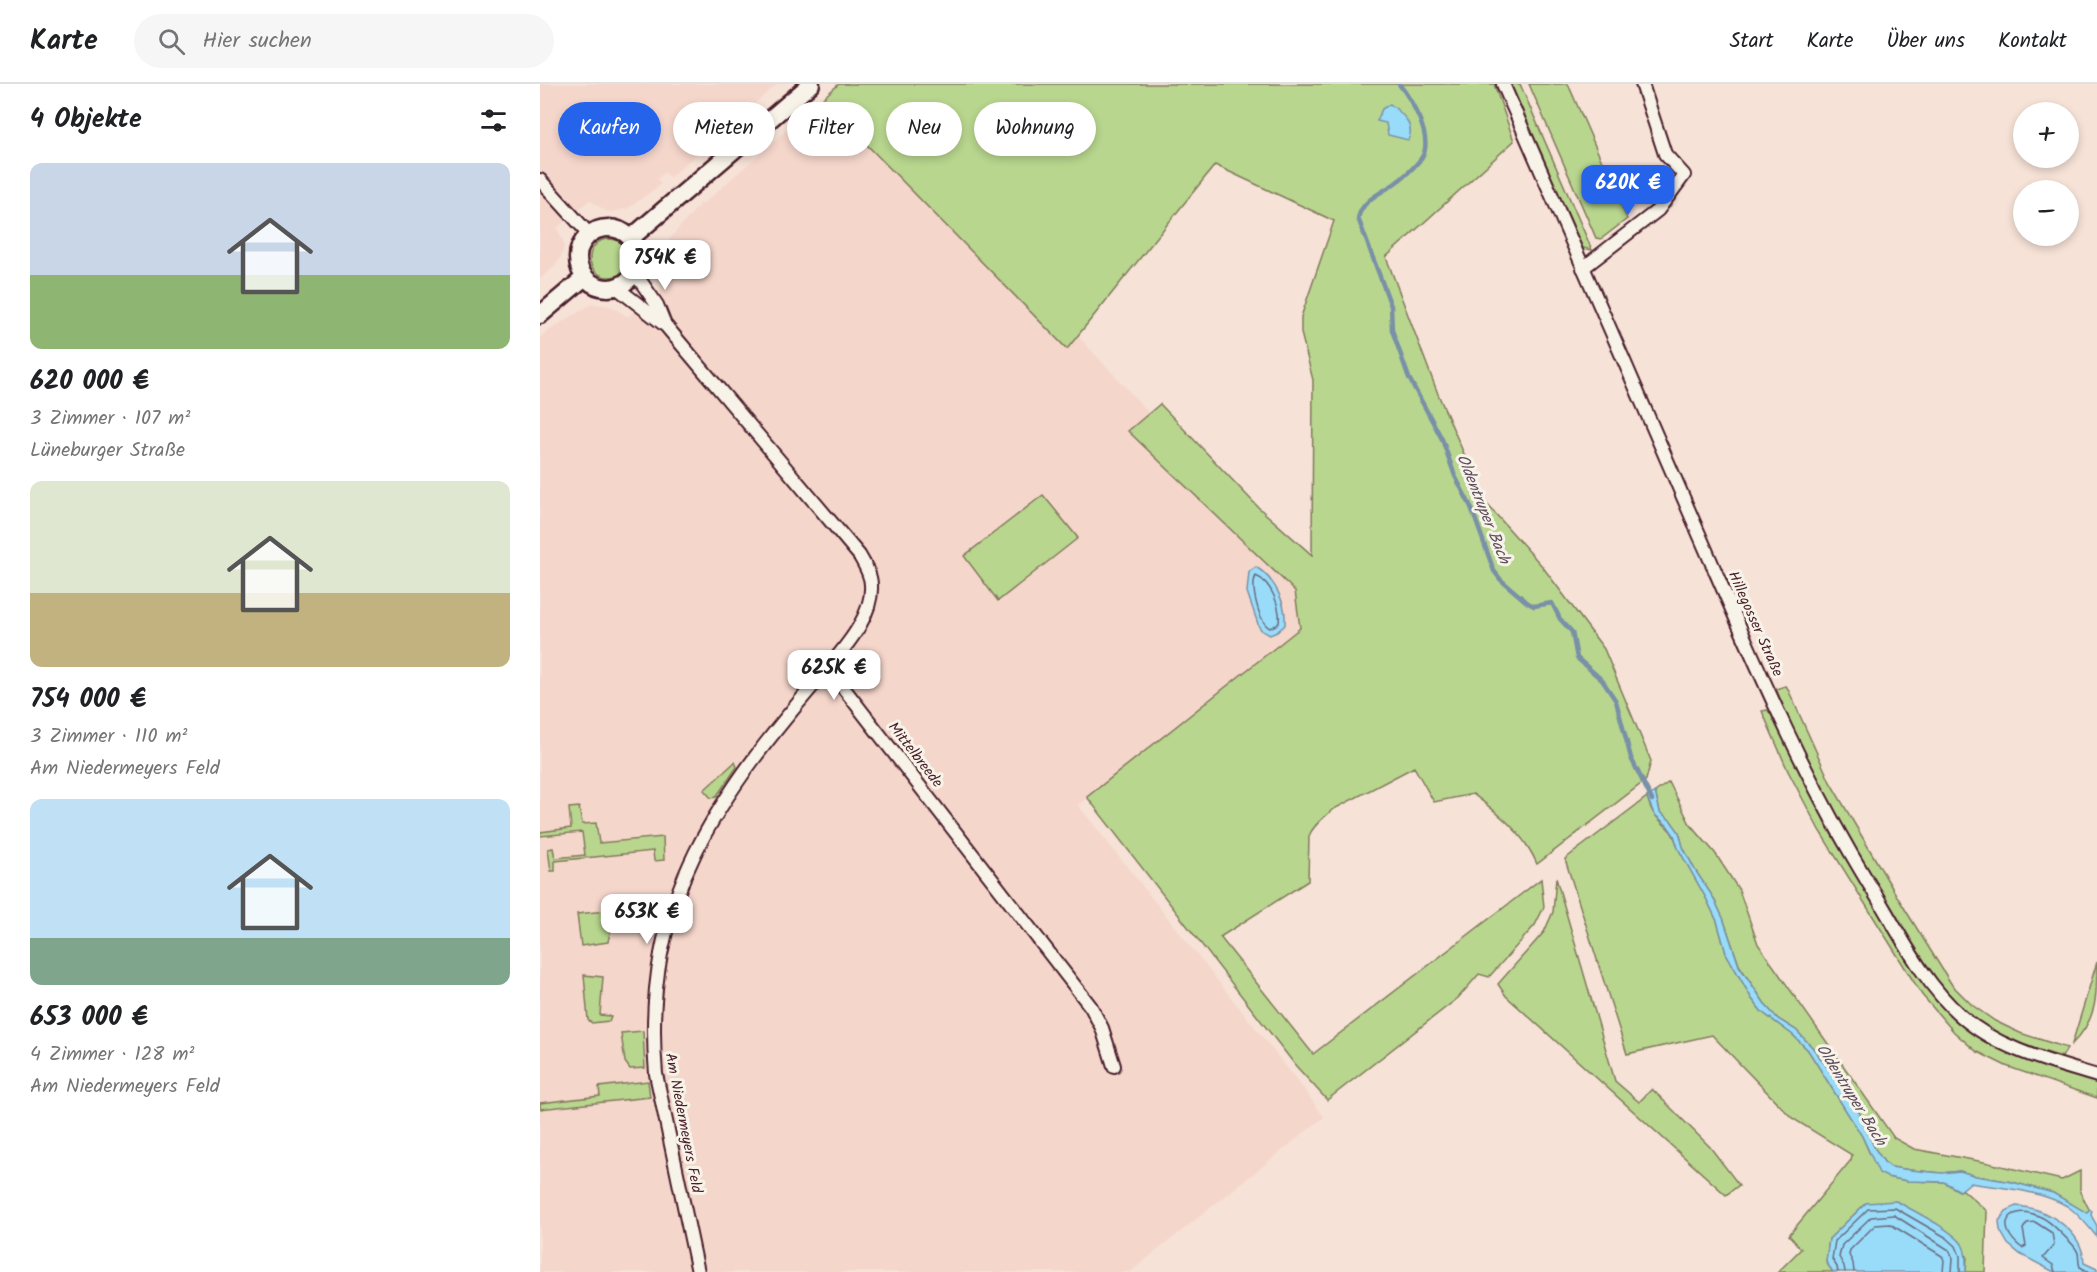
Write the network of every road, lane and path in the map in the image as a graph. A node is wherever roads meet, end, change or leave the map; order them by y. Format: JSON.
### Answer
{"nodes":[{"id":1,"x":811,"y":84,"type":"edge"},
{"id":2,"x":1503,"y":84,"type":"edge"},
{"id":3,"x":1642,"y":84,"type":"edge"},
{"id":4,"x":540,"y":180,"type":"edge"},
{"id":5,"x":589,"y":234,"type":"junction"},
{"id":6,"x":631,"y":238,"type":"junction"},
{"id":7,"x":1583,"y":268,"type":"junction"},
{"id":8,"x":635,"y":273,"type":"junction"},
{"id":9,"x":585,"y":278,"type":"junction"},
{"id":10,"x":616,"y":287,"type":"junction"},
{"id":11,"x":540,"y":315,"type":"edge"},
{"id":12,"x":666,"y":326,"type":"junction"},
{"id":13,"x":828,"y":668,"type":"junction"},
{"id":14,"x":1114,"y":1066,"type":"dead end"},
{"id":15,"x":2097,"y":1076,"type":"edge"},
{"id":16,"x":698,"y":1272,"type":"edge"}],
"edges":[{"from":1,"to":6,"type":"street"},
{"from":2,"to":7,"type":"street","name":"Hillegosser Straße"},
{"from":3,"to":7,"type":"street"},
{"from":4,"to":5,"type":"street"},
{"from":5,"to":6,"type":"street"},
{"from":5,"to":9,"type":"street"},
{"from":6,"to":8,"type":"street"},
{"from":7,"to":15,"type":"street","name":"Hillegosser Straße"},
{"from":8,"to":10,"type":"street"},
{"from":8,"to":12,"type":"street"},
{"from":9,"to":10,"type":"street"},
{"from":9,"to":11,"type":"street"},
{"from":10,"to":12,"type":"street"},
{"from":12,"to":13,"type":"street"},
{"from":13,"to":14,"type":"street","name":"Mittelbreede"},
{"from":13,"to":16,"type":"street","name":"Am Niedermeyers Feld"}]}
